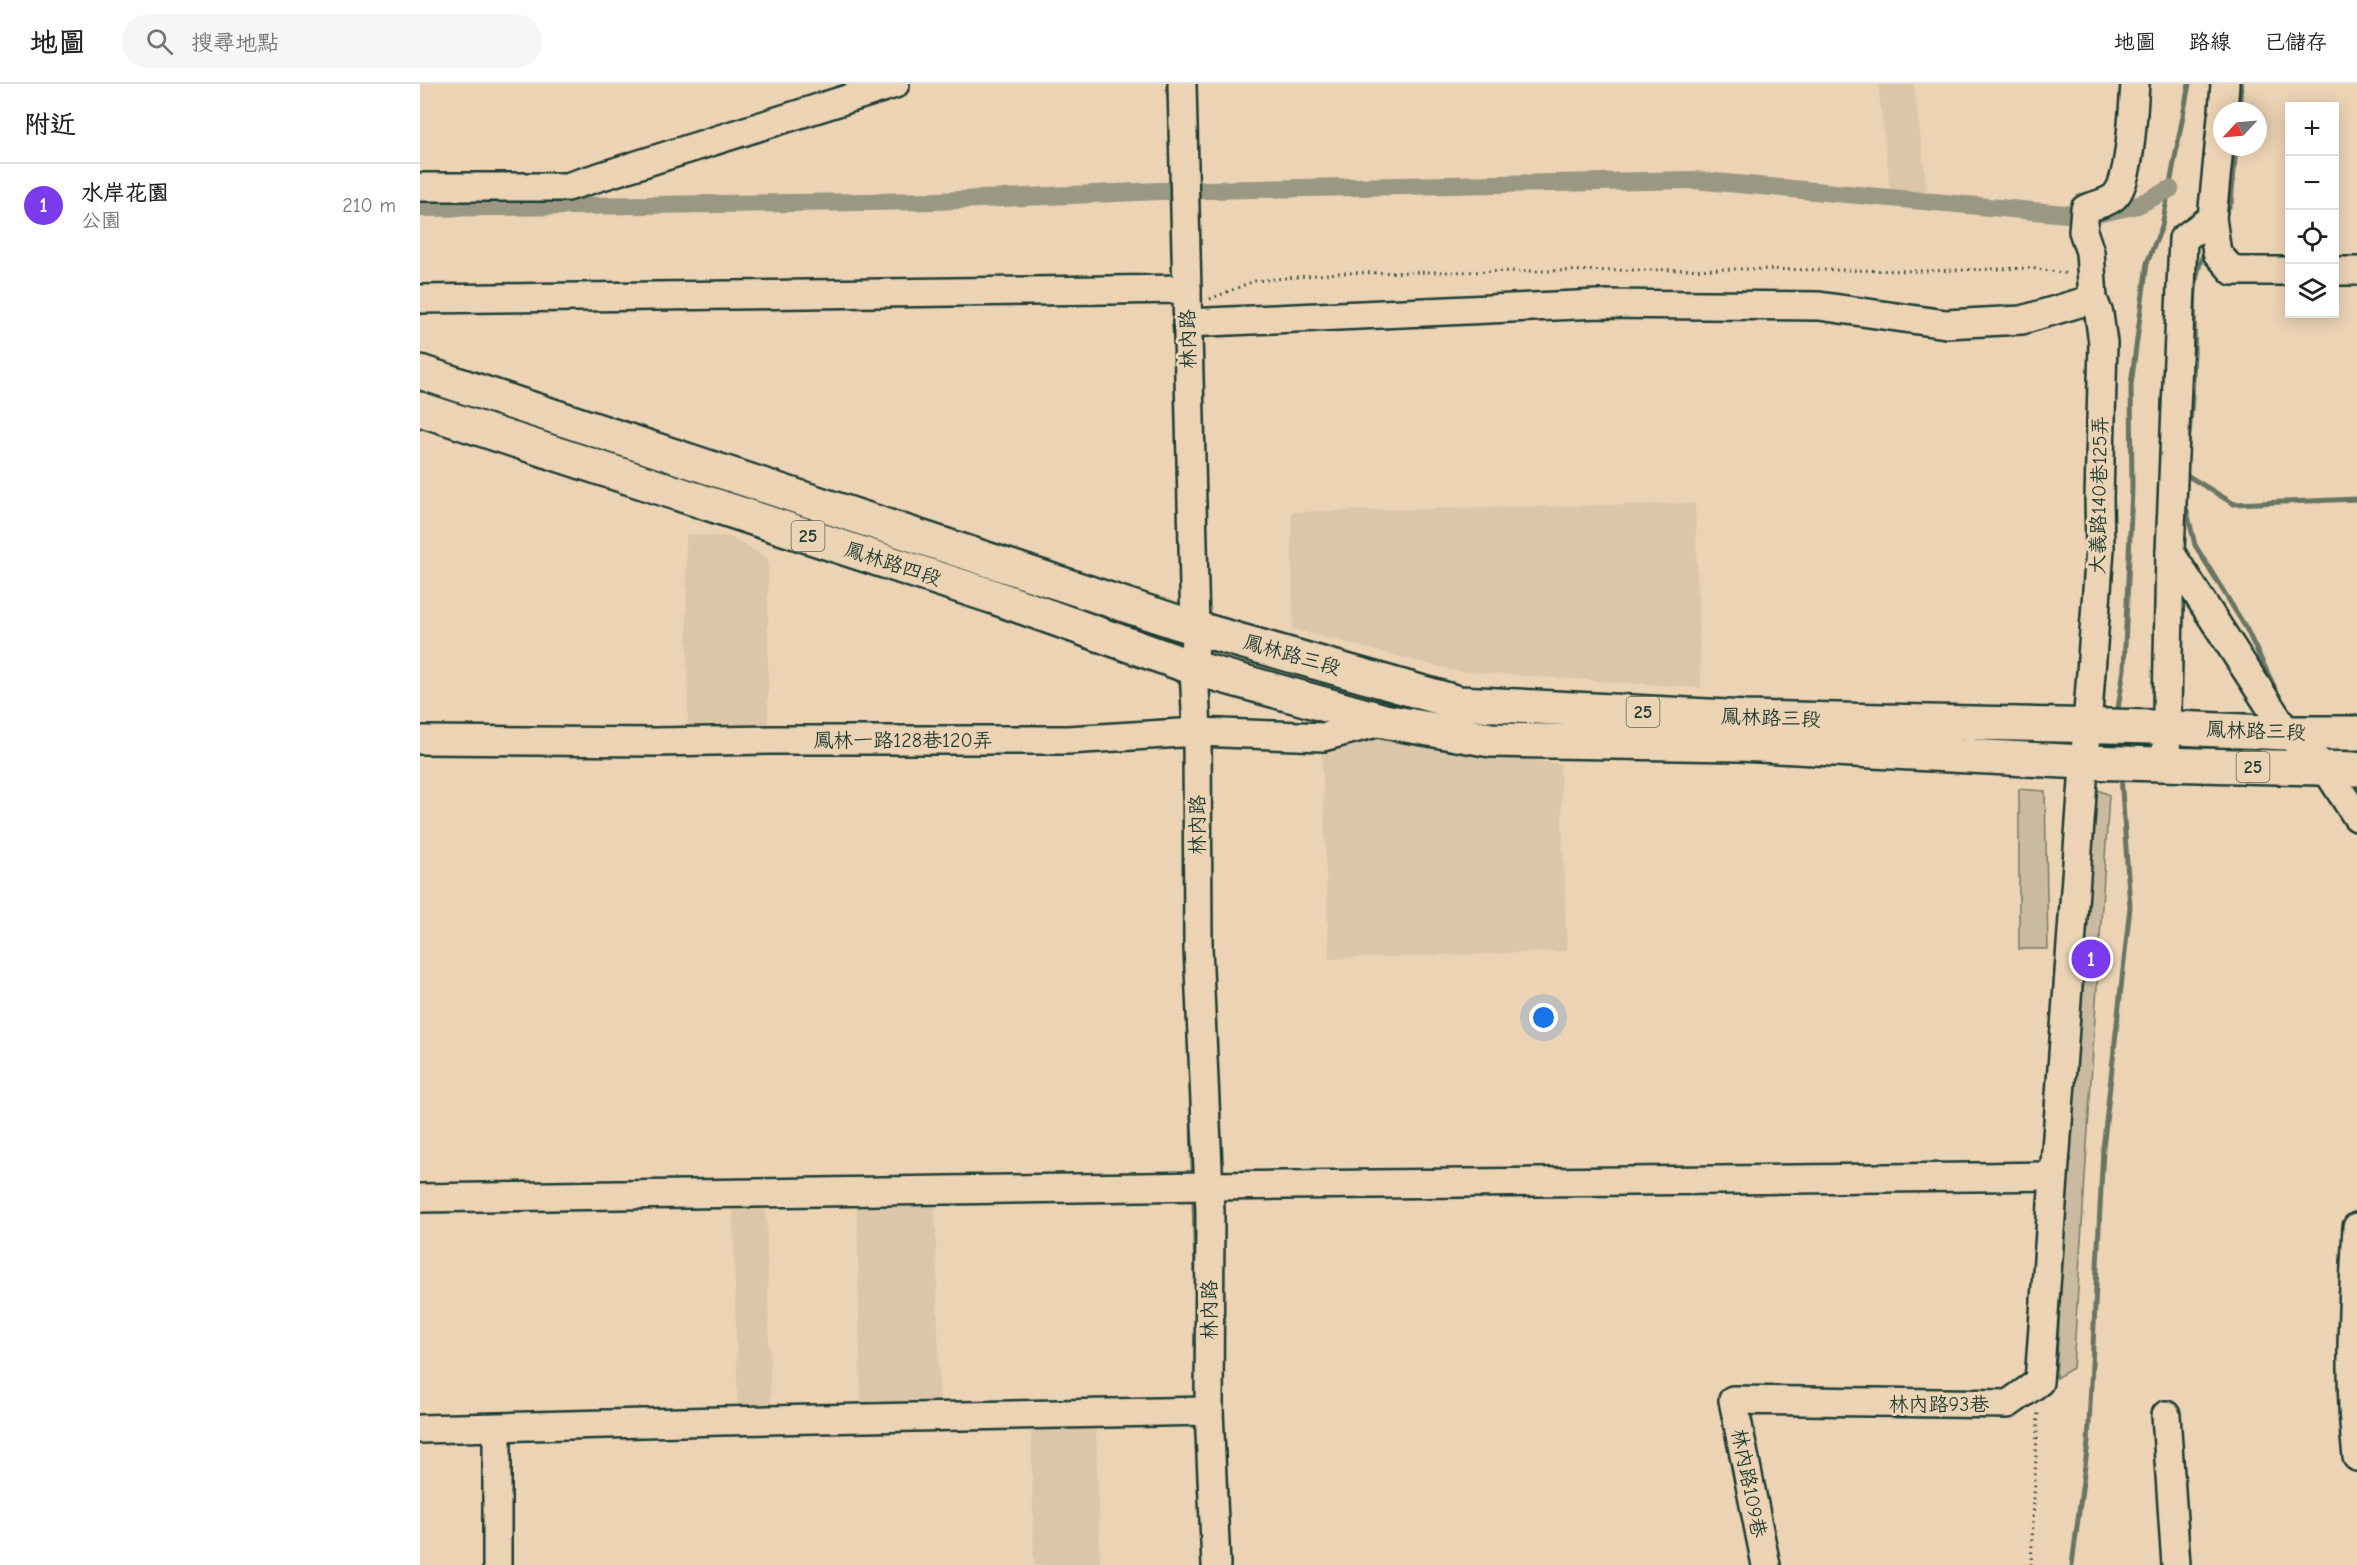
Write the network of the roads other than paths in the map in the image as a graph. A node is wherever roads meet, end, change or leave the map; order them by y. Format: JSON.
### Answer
{"nodes":[{"id":1,"x":895,"y":84,"type":"edge"},
{"id":2,"x":1182,"y":84,"type":"edge"},
{"id":3,"x":2135,"y":84,"type":"edge"},
{"id":4,"x":2225,"y":84,"type":"edge"},
{"id":5,"x":2224,"y":102,"type":"edge"},
{"id":6,"x":2219,"y":156,"type":"edge"},
{"id":7,"x":420,"y":187,"type":"edge"},
{"id":8,"x":2213,"y":229,"type":"junction"},
{"id":9,"x":2285,"y":271,"type":"edge"},
{"id":10,"x":2339,"y":271,"type":"edge"},
{"id":11,"x":2357,"y":271,"type":"edge"},
{"id":12,"x":2093,"y":286,"type":"junction"},
{"id":13,"x":420,"y":299,"type":"edge"},
{"id":14,"x":1187,"y":306,"type":"junction"},
{"id":15,"x":420,"y":372,"type":"edge"},
{"id":16,"x":420,"y":409,"type":"edge"},
{"id":17,"x":2170,"y":552,"type":"junction"},
{"id":18,"x":1195,"y":628,"type":"junction"},
{"id":19,"x":1194,"y":668,"type":"junction"},
{"id":20,"x":1384,"y":721,"type":"junction"},
{"id":21,"x":2094,"y":726,"type":"junction"},
{"id":22,"x":2160,"y":728,"type":"junction"},
{"id":23,"x":1197,"y":732,"type":"junction"},
{"id":24,"x":2287,"y":733,"type":"junction"},
{"id":25,"x":2357,"y":733,"type":"edge"},
{"id":26,"x":420,"y":740,"type":"edge"},
{"id":27,"x":2089,"y":762,"type":"junction"},
{"id":28,"x":2158,"y":763,"type":"junction"},
{"id":29,"x":2341,"y":769,"type":"edge"},
{"id":30,"x":2357,"y":818,"type":"edge"},
{"id":31,"x":2053,"y":1176,"type":"junction"},
{"id":32,"x":1208,"y":1186,"type":"junction"},
{"id":33,"x":420,"y":1197,"type":"edge"},
{"id":34,"x":2357,"y":1227,"type":"edge"},
{"id":35,"x":1732,"y":1400,"type":"joint"},
{"id":36,"x":1209,"y":1411,"type":"junction"},
{"id":37,"x":2166,"y":1415,"type":"dead end"},
{"id":38,"x":496,"y":1428,"type":"junction"},
{"id":39,"x":420,"y":1429,"type":"edge"},
{"id":40,"x":2357,"y":1456,"type":"edge"},
{"id":41,"x":497,"y":1565,"type":"edge"},
{"id":42,"x":1216,"y":1565,"type":"edge"},
{"id":43,"x":1766,"y":1565,"type":"edge"},
{"id":44,"x":2176,"y":1565,"type":"edge"}],
"edges":[{"from":1,"to":7,"type":"street"},
{"from":2,"to":14,"type":"street","name":"林內路"},
{"from":3,"to":12,"type":"street","name":"大義路140巷125弄"},
{"from":4,"to":5,"type":"street"},
{"from":6,"to":8,"type":"street"},
{"from":8,"to":9,"type":"street"},
{"from":8,"to":17,"type":"street"},
{"from":10,"to":11,"type":"street"},
{"from":12,"to":14,"type":"street"},
{"from":12,"to":21,"type":"street","name":"大義路140巷125弄"},
{"from":13,"to":14,"type":"street"},
{"from":14,"to":18,"type":"street","name":"林內路"},
{"from":15,"to":18,"type":"main road","name":"鳳林路四段","number":"25"},
{"from":16,"to":19,"type":"main road","name":"鳳林路四段","number":"25"},
{"from":17,"to":22,"type":"street"},
{"from":17,"to":24,"type":"street"},
{"from":18,"to":19,"type":"street","name":"林內路"},
{"from":18,"to":21,"type":"main road","name":"鳳林路三段","number":"25"},
{"from":19,"to":20,"type":"main road","name":"鳳林路三段","number":"25"},
{"from":19,"to":23,"type":"street","name":"林內路"},
{"from":20,"to":23,"type":"street","name":"鳳林一路128巷120弄"},
{"from":20,"to":27,"type":"main road","name":"鳳林路三段","number":"25"},
{"from":21,"to":22,"type":"main road","name":"鳳林路三段","number":"25"},
{"from":21,"to":27,"type":"street","name":"大義路140巷125弄"},
{"from":22,"to":24,"type":"main road","name":"鳳林路三段","number":"25"},
{"from":22,"to":28,"type":"street"},
{"from":23,"to":26,"type":"street","name":"鳳林一路128巷120弄"},
{"from":23,"to":32,"type":"street","name":"林內路"},
{"from":24,"to":25,"type":"main road","name":"鳳林路三段","number":"25"},
{"from":24,"to":29,"type":"street"},
{"from":27,"to":28,"type":"main road","name":"鳳林路三段","number":"25"},
{"from":27,"to":31,"type":"street","name":"大義路140巷125弄"},
{"from":28,"to":29,"type":"main road","name":"鳳林路三段","number":"25"},
{"from":29,"to":30,"type":"street"},
{"from":31,"to":32,"type":"street"},
{"from":31,"to":35,"type":"street","name":"林內路93巷"},
{"from":32,"to":33,"type":"street"},
{"from":32,"to":36,"type":"street","name":"林內路"},
{"from":34,"to":40,"type":"street"},
{"from":35,"to":43,"type":"street","name":"林內路109巷"},
{"from":36,"to":38,"type":"street"},
{"from":36,"to":42,"type":"street","name":"林內路"},
{"from":37,"to":44,"type":"street"},
{"from":38,"to":39,"type":"street"},
{"from":38,"to":41,"type":"street"}]}
